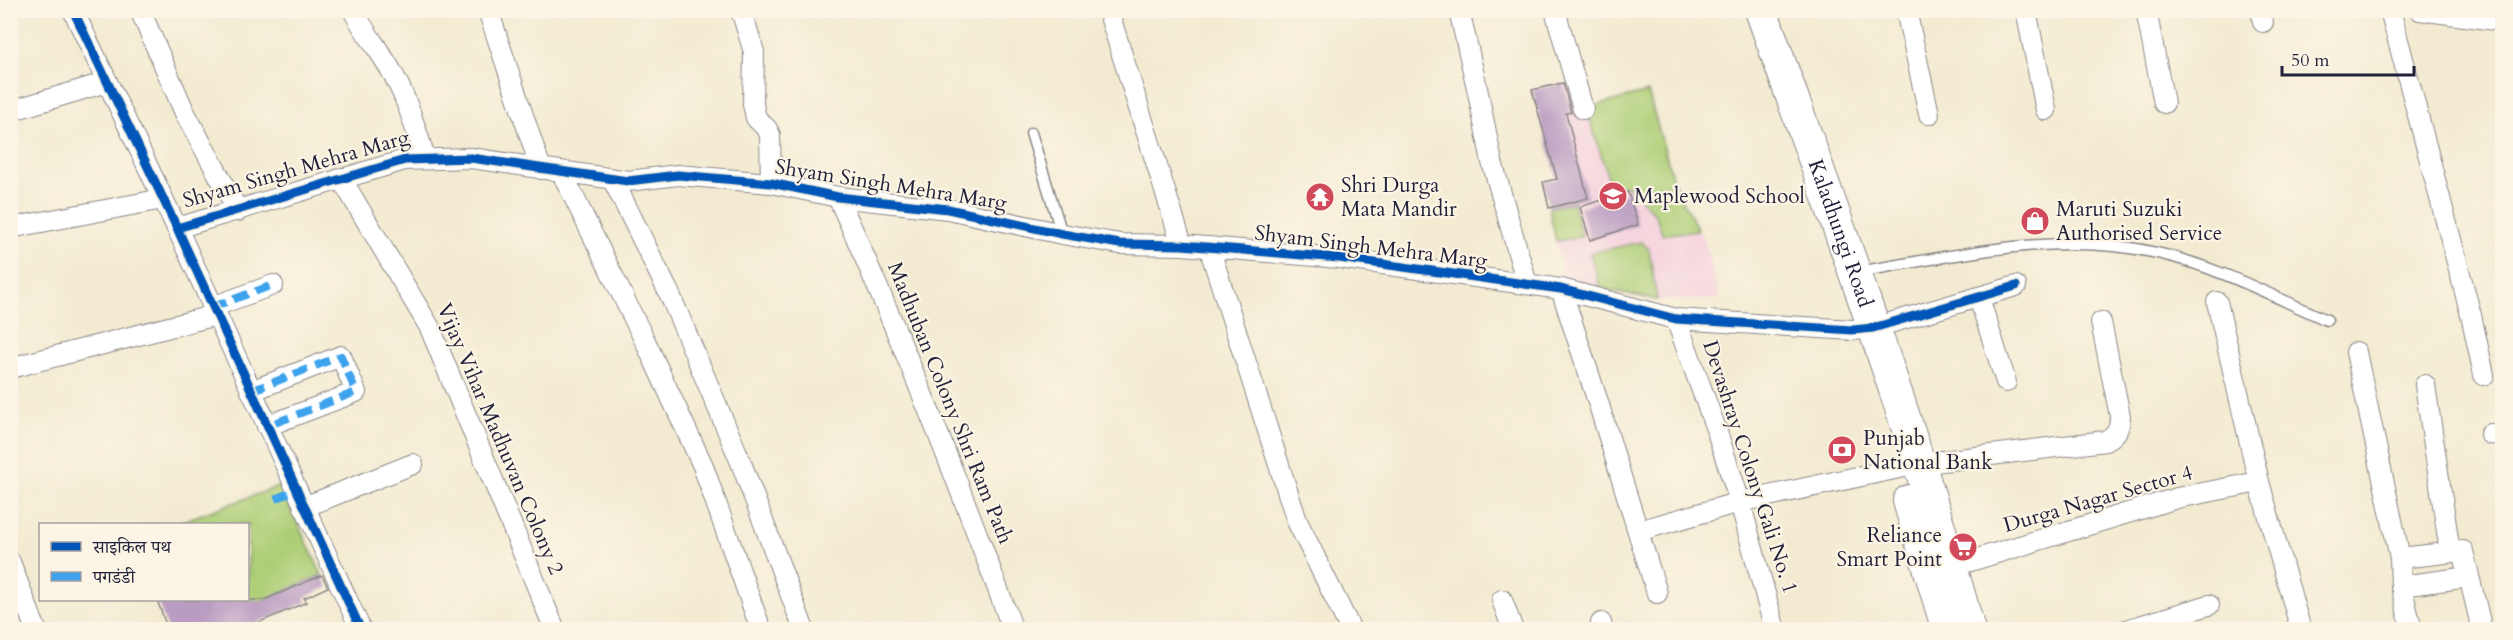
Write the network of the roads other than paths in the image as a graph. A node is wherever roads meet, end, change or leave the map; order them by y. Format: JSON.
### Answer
{"nodes":[{"id":1,"x":73,"y":10,"type":"edge"},
{"id":2,"x":140,"y":10,"type":"edge"},
{"id":3,"x":353,"y":10,"type":"edge"},
{"id":4,"x":488,"y":10,"type":"edge"},
{"id":5,"x":741,"y":10,"type":"edge"},
{"id":6,"x":1108,"y":10,"type":"edge"},
{"id":7,"x":1459,"y":10,"type":"edge"},
{"id":8,"x":1555,"y":10,"type":"edge"},
{"id":9,"x":1740,"y":10,"type":"edge"},
{"id":10,"x":1761,"y":10,"type":"edge"},
{"id":11,"x":1906,"y":10,"type":"edge"},
{"id":12,"x":2026,"y":10,"type":"edge"},
{"id":13,"x":2146,"y":10,"type":"edge"},
{"id":14,"x":2390,"y":10,"type":"edge"},
{"id":15,"x":2420,"y":10,"type":"edge"},
{"id":16,"x":2501,"y":19,"type":"edge"},
{"id":17,"x":107,"y":82,"type":"junction"},
{"id":18,"x":2164,"y":103,"type":"dead end"},
{"id":19,"x":1583,"y":109,"type":"dead end"},
{"id":20,"x":2046,"y":110,"type":"dead end"},
{"id":21,"x":10,"y":111,"type":"edge"},
{"id":22,"x":1929,"y":114,"type":"dead end"},
{"id":23,"x":1794,"y":131,"type":"junction"},
{"id":24,"x":1031,"y":133,"type":"dead end"},
{"id":25,"x":425,"y":158,"type":"junction"},
{"id":26,"x":541,"y":169,"type":"junction"},
{"id":27,"x":562,"y":173,"type":"junction"},
{"id":28,"x":341,"y":178,"type":"junction"},
{"id":29,"x":613,"y":180,"type":"junction"},
{"id":30,"x":771,"y":183,"type":"junction"},
{"id":31,"x":838,"y":197,"type":"junction"},
{"id":32,"x":163,"y":199,"type":"junction"},
{"id":33,"x":238,"y":211,"type":"junction"},
{"id":34,"x":10,"y":228,"type":"edge"},
{"id":35,"x":177,"y":228,"type":"junction"},
{"id":36,"x":1062,"y":234,"type":"junction"},
{"id":37,"x":1182,"y":244,"type":"junction"},
{"id":38,"x":1209,"y":247,"type":"junction"},
{"id":39,"x":1854,"y":272,"type":"junction"},
{"id":40,"x":1527,"y":284,"type":"junction"},
{"id":41,"x":273,"y":285,"type":"dead end"},
{"id":42,"x":2016,"y":286,"type":"dead end"},
{"id":43,"x":1561,"y":289,"type":"junction"},
{"id":44,"x":1979,"y":298,"type":"junction"},
{"id":45,"x":2217,"y":302,"type":"dead end"},
{"id":46,"x":214,"y":311,"type":"junction"},
{"id":47,"x":1676,"y":319,"type":"junction"},
{"id":48,"x":2327,"y":320,"type":"dead end"},
{"id":49,"x":2101,"y":322,"type":"dead end"},
{"id":50,"x":1863,"y":329,"type":"junction"},
{"id":51,"x":2356,"y":352,"type":"dead end"},
{"id":52,"x":10,"y":368,"type":"edge"},
{"id":53,"x":2484,"y":375,"type":"dead end"},
{"id":54,"x":2007,"y":382,"type":"dead end"},
{"id":55,"x":2425,"y":385,"type":"dead end"},
{"id":56,"x":251,"y":391,"type":"junction"},
{"id":57,"x":267,"y":426,"type":"junction"},
{"id":58,"x":413,"y":464,"type":"dead end"},
{"id":59,"x":1909,"y":466,"type":"junction"},
{"id":60,"x":2259,"y":482,"type":"junction"},
{"id":61,"x":1740,"y":502,"type":"junction"},
{"id":62,"x":304,"y":507,"type":"junction"},
{"id":63,"x":1638,"y":531,"type":"junction"},
{"id":64,"x":2450,"y":552,"type":"junction"},
{"id":65,"x":2400,"y":558,"type":"junction"},
{"id":66,"x":10,"y":562,"type":"edge"},
{"id":67,"x":1941,"y":570,"type":"junction"},
{"id":68,"x":2469,"y":577,"type":"junction"},
{"id":69,"x":2401,"y":586,"type":"junction"},
{"id":70,"x":1657,"y":593,"type":"dead end"},
{"id":71,"x":1502,"y":600,"type":"dead end"},
{"id":72,"x":2209,"y":605,"type":"dead end"},
{"id":73,"x":36,"y":630,"type":"edge"},
{"id":74,"x":361,"y":630,"type":"edge"},
{"id":75,"x":555,"y":630,"type":"edge"},
{"id":76,"x":760,"y":630,"type":"edge"},
{"id":77,"x":804,"y":630,"type":"edge"},
{"id":78,"x":1013,"y":630,"type":"edge"},
{"id":79,"x":1352,"y":630,"type":"edge"},
{"id":80,"x":1513,"y":630,"type":"edge"},
{"id":81,"x":1774,"y":630,"type":"edge"},
{"id":82,"x":1948,"y":630,"type":"edge"},
{"id":83,"x":1970,"y":630,"type":"edge"},
{"id":84,"x":2126,"y":630,"type":"edge"},
{"id":85,"x":2301,"y":630,"type":"edge"},
{"id":86,"x":2412,"y":630,"type":"edge"},
{"id":87,"x":2482,"y":630,"type":"edge"}],
"edges":[{"from":1,"to":17,"type":"street"},
{"from":2,"to":33,"type":"street"},
{"from":3,"to":25,"type":"street"},
{"from":4,"to":26,"type":"street"},
{"from":5,"to":30,"type":"street"},
{"from":6,"to":37,"type":"street"},
{"from":7,"to":40,"type":"street"},
{"from":8,"to":19,"type":"street"},
{"from":9,"to":23,"type":"main road","name":"Kaladhungi Road"},
{"from":10,"to":23,"type":"main road","name":"Kaladhungi Road"},
{"from":11,"to":22,"type":"street"},
{"from":12,"to":20,"type":"street"},
{"from":13,"to":18,"type":"street"},
{"from":14,"to":53,"type":"street"},
{"from":15,"to":16,"type":"street"},
{"from":17,"to":21,"type":"street"},
{"from":17,"to":32,"type":"street"},
{"from":23,"to":39,"type":"main road","name":"Kaladhungi Road"},
{"from":23,"to":50,"type":"main road","name":"Kaladhungi Road"},
{"from":24,"to":36,"type":"lane"},
{"from":25,"to":26,"type":"street","name":"Shyam Singh Mehra Marg"},
{"from":25,"to":28,"type":"street","name":"Shyam Singh Mehra Marg"},
{"from":26,"to":27,"type":"street","name":"Shyam Singh Mehra Marg"},
{"from":27,"to":29,"type":"street","name":"Shyam Singh Mehra Marg"},
{"from":27,"to":76,"type":"street"},
{"from":28,"to":33,"type":"street","name":"Shyam Singh Mehra Marg"},
{"from":28,"to":75,"type":"street","name":"Vijay Vihar Madhuvan Colony 2"},
{"from":29,"to":30,"type":"street","name":"Shyam Singh Mehra Marg"},
{"from":29,"to":77,"type":"street"},
{"from":30,"to":31,"type":"street","name":"Shyam Singh Mehra Marg"},
{"from":31,"to":36,"type":"street","name":"Shyam Singh Mehra Marg"},
{"from":31,"to":78,"type":"street","name":"Madhuban Colony Shri Ram Path"},
{"from":32,"to":34,"type":"street"},
{"from":32,"to":35,"type":"street"},
{"from":33,"to":35,"type":"street","name":"Shyam Singh Mehra Marg"},
{"from":35,"to":46,"type":"street"},
{"from":36,"to":37,"type":"street","name":"Shyam Singh Mehra Marg"},
{"from":37,"to":38,"type":"street","name":"Shyam Singh Mehra Marg"},
{"from":38,"to":40,"type":"street","name":"Shyam Singh Mehra Marg"},
{"from":38,"to":79,"type":"street"},
{"from":39,"to":48,"type":"lane"},
{"from":39,"to":50,"type":"main road","name":"Kaladhungi Road"},
{"from":40,"to":43,"type":"street","name":"Shyam Singh Mehra Marg"},
{"from":41,"to":46,"type":"street"},
{"from":42,"to":44,"type":"street","name":"Shyam Singh Mehra Marg"},
{"from":43,"to":47,"type":"street","name":"Shyam Singh Mehra Marg"},
{"from":43,"to":63,"type":"street"},
{"from":44,"to":50,"type":"street","name":"Shyam Singh Mehra Marg"},
{"from":44,"to":54,"type":"street"},
{"from":45,"to":60,"type":"street"},
{"from":46,"to":52,"type":"street"},
{"from":46,"to":56,"type":"street"},
{"from":47,"to":50,"type":"street","name":"Shyam Singh Mehra Marg"},
{"from":47,"to":61,"type":"street","name":"Devashray Colony Gali No. 1"},
{"from":49,"to":59,"type":"street"},
{"from":50,"to":59,"type":"main road","name":"Kaladhungi Road"},
{"from":51,"to":65,"type":"street"},
{"from":55,"to":64,"type":"street"},
{"from":56,"to":57,"type":"street"},
{"from":56,"to":57,"type":"street"},
{"from":57,"to":62,"type":"street"},
{"from":58,"to":62,"type":"street"},
{"from":59,"to":61,"type":"street"},
{"from":59,"to":67,"type":"main road","name":"Kaladhungi Road"},
{"from":60,"to":67,"type":"street","name":"Durga Nagar Sector 4"},
{"from":60,"to":85,"type":"street"},
{"from":61,"to":63,"type":"street"},
{"from":61,"to":81,"type":"street","name":"Devashray Colony Gali No. 1"},
{"from":62,"to":74,"type":"street"},
{"from":63,"to":70,"type":"street"},
{"from":64,"to":65,"type":"street"},
{"from":64,"to":68,"type":"street"},
{"from":65,"to":69,"type":"street"},
{"from":66,"to":73,"type":"street"},
{"from":67,"to":82,"type":"main road","name":"Kaladhungi Road"},
{"from":67,"to":83,"type":"main road","name":"Kaladhungi Road"},
{"from":68,"to":69,"type":"street"},
{"from":68,"to":87,"type":"street"},
{"from":69,"to":86,"type":"street"},
{"from":71,"to":80,"type":"street"},
{"from":72,"to":84,"type":"street"}]}
